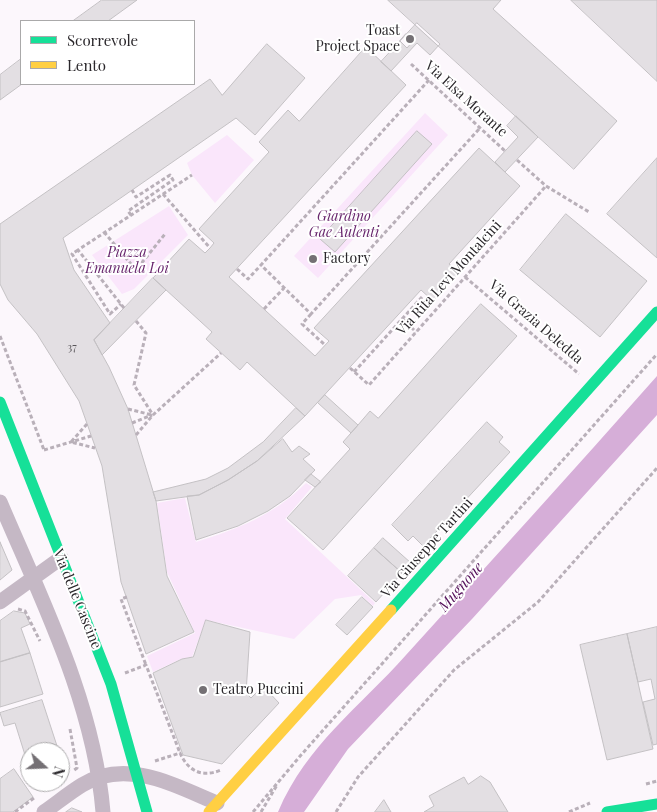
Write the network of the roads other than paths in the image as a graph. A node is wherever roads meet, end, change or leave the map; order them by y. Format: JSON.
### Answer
{"nodes":[{"id":1,"x":657,"y":312,"type":"edge"},
{"id":2,"x":0,"y":402,"type":"edge"},
{"id":3,"x":5,"y":430,"type":"edge"},
{"id":4,"x":0,"y":502,"type":"edge"},
{"id":5,"x":61,"y":558,"type":"junction"},
{"id":6,"x":33,"y":578,"type":"junction"},
{"id":7,"x":0,"y":602,"type":"edge"},
{"id":8,"x":136,"y":774,"type":"junction"},
{"id":9,"x":99,"y":778,"type":"junction"},
{"id":10,"x":657,"y":804,"type":"edge"},
{"id":11,"x":213,"y":807,"type":"edge"},
{"id":12,"x":44,"y":812,"type":"edge"},
{"id":13,"x":103,"y":812,"type":"edge"},
{"id":14,"x":147,"y":812,"type":"edge"},
{"id":15,"x":607,"y":812,"type":"edge"},
{"id":16,"x":639,"y":812,"type":"edge"}],
"edges":[{"from":1,"to":11,"type":"street","name":"Via Giuseppe Tartini"},
{"from":2,"to":3,"type":"street","name":"Via delle Cascine"},
{"from":3,"to":5,"type":"street","name":"Via delle Cascine"},
{"from":4,"to":6,"type":"street"},
{"from":5,"to":6,"type":"street"},
{"from":5,"to":8,"type":"street","name":"Via delle Cascine"},
{"from":6,"to":7,"type":"street"},
{"from":6,"to":9,"type":"street"},
{"from":8,"to":9,"type":"street"},
{"from":8,"to":11,"type":"street"},
{"from":8,"to":14,"type":"street","name":"Via delle Cascine"},
{"from":9,"to":12,"type":"street"},
{"from":9,"to":13,"type":"street"},
{"from":10,"to":15,"type":"street"},
{"from":10,"to":16,"type":"street"}]}
